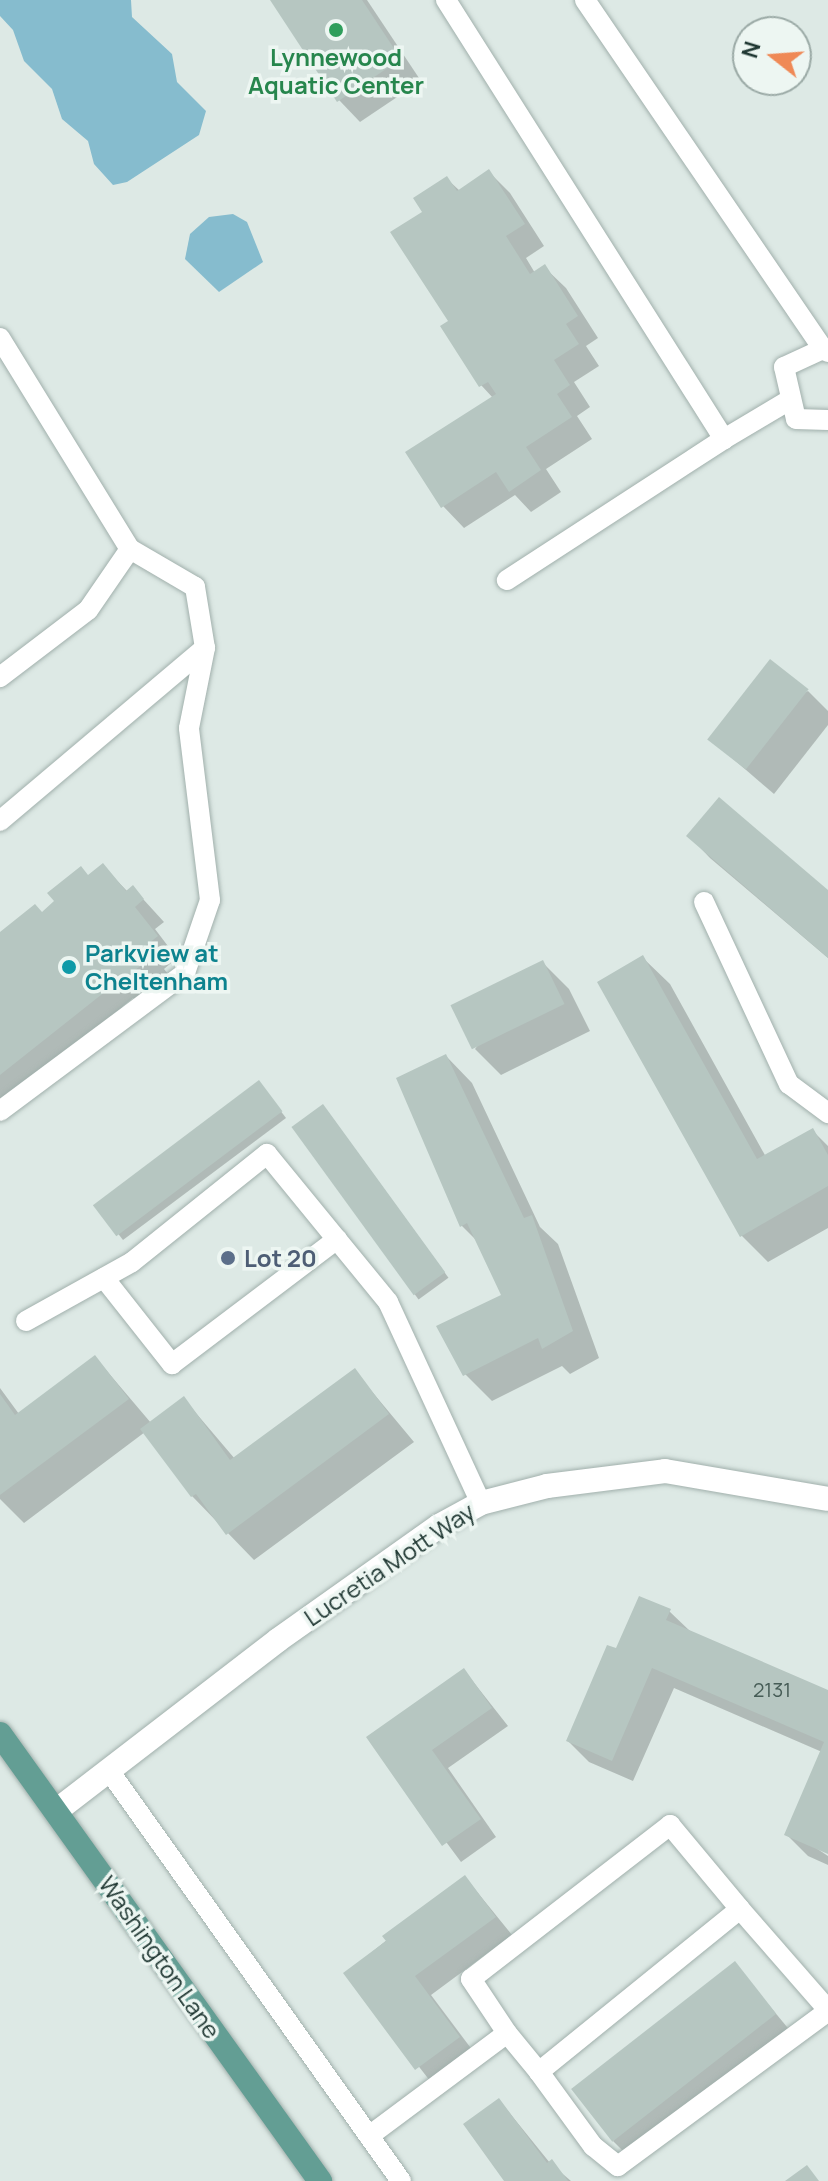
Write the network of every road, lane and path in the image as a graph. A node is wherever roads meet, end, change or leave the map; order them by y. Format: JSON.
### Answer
{"nodes":[{"id":1,"x":446,"y":0,"type":"edge"},
{"id":2,"x":585,"y":0,"type":"edge"},
{"id":3,"x":0,"y":338,"type":"edge"},
{"id":4,"x":825,"y":350,"type":"edge"},
{"id":5,"x":791,"y":399,"type":"junction"},
{"id":6,"x":828,"y":420,"type":"edge"},
{"id":7,"x":724,"y":439,"type":"junction"},
{"id":8,"x":130,"y":549,"type":"junction"},
{"id":9,"x":507,"y":580,"type":"dead end"},
{"id":10,"x":205,"y":648,"type":"junction"},
{"id":11,"x":0,"y":677,"type":"edge"},
{"id":12,"x":0,"y":821,"type":"edge"},
{"id":13,"x":704,"y":902,"type":"dead end"},
{"id":14,"x":0,"y":1111,"type":"edge"},
{"id":15,"x":828,"y":1113,"type":"edge"},
{"id":16,"x":337,"y":1239,"type":"junction"},
{"id":17,"x":104,"y":1278,"type":"junction"},
{"id":18,"x":26,"y":1321,"type":"dead end"},
{"id":19,"x":828,"y":1499,"type":"edge"},
{"id":20,"x":481,"y":1503,"type":"junction"},
{"id":21,"x":0,"y":1734,"type":"edge"},
{"id":22,"x":110,"y":1772,"type":"junction"},
{"id":23,"x":56,"y":1811,"type":"junction"},
{"id":24,"x":740,"y":1909,"type":"junction"},
{"id":25,"x":828,"y":2010,"type":"edge"},
{"id":26,"x":507,"y":2033,"type":"junction"},
{"id":27,"x":539,"y":2072,"type":"junction"},
{"id":28,"x":369,"y":2136,"type":"junction"},
{"id":29,"x":320,"y":2181,"type":"edge"},
{"id":30,"x":401,"y":2181,"type":"edge"}],
"edges":[{"from":1,"to":7,"type":"lane"},
{"from":2,"to":4,"type":"lane"},
{"from":3,"to":8,"type":"lane"},
{"from":4,"to":5,"type":"lane"},
{"from":5,"to":6,"type":"lane"},
{"from":5,"to":7,"type":"lane"},
{"from":7,"to":9,"type":"lane"},
{"from":8,"to":10,"type":"lane"},
{"from":8,"to":11,"type":"lane"},
{"from":10,"to":12,"type":"lane"},
{"from":10,"to":14,"type":"lane"},
{"from":13,"to":15,"type":"lane"},
{"from":16,"to":17,"type":"lane"},
{"from":16,"to":17,"type":"lane"},
{"from":16,"to":20,"type":"lane"},
{"from":17,"to":18,"type":"lane"},
{"from":19,"to":20,"type":"street","name":"Lucretia Mott Way"},
{"from":20,"to":22,"type":"street","name":"Lucretia Mott Way"},
{"from":21,"to":23,"type":"main road","name":"Washington Lane"},
{"from":22,"to":23,"type":"street","name":"Lucretia Mott Way"},
{"from":22,"to":28,"type":"lane"},
{"from":23,"to":29,"type":"main road","name":"Washington Lane"},
{"from":24,"to":25,"type":"lane"},
{"from":24,"to":26,"type":"lane"},
{"from":24,"to":27,"type":"lane"},
{"from":25,"to":27,"type":"lane"},
{"from":26,"to":27,"type":"lane"},
{"from":26,"to":28,"type":"lane"},
{"from":28,"to":30,"type":"lane"}]}
